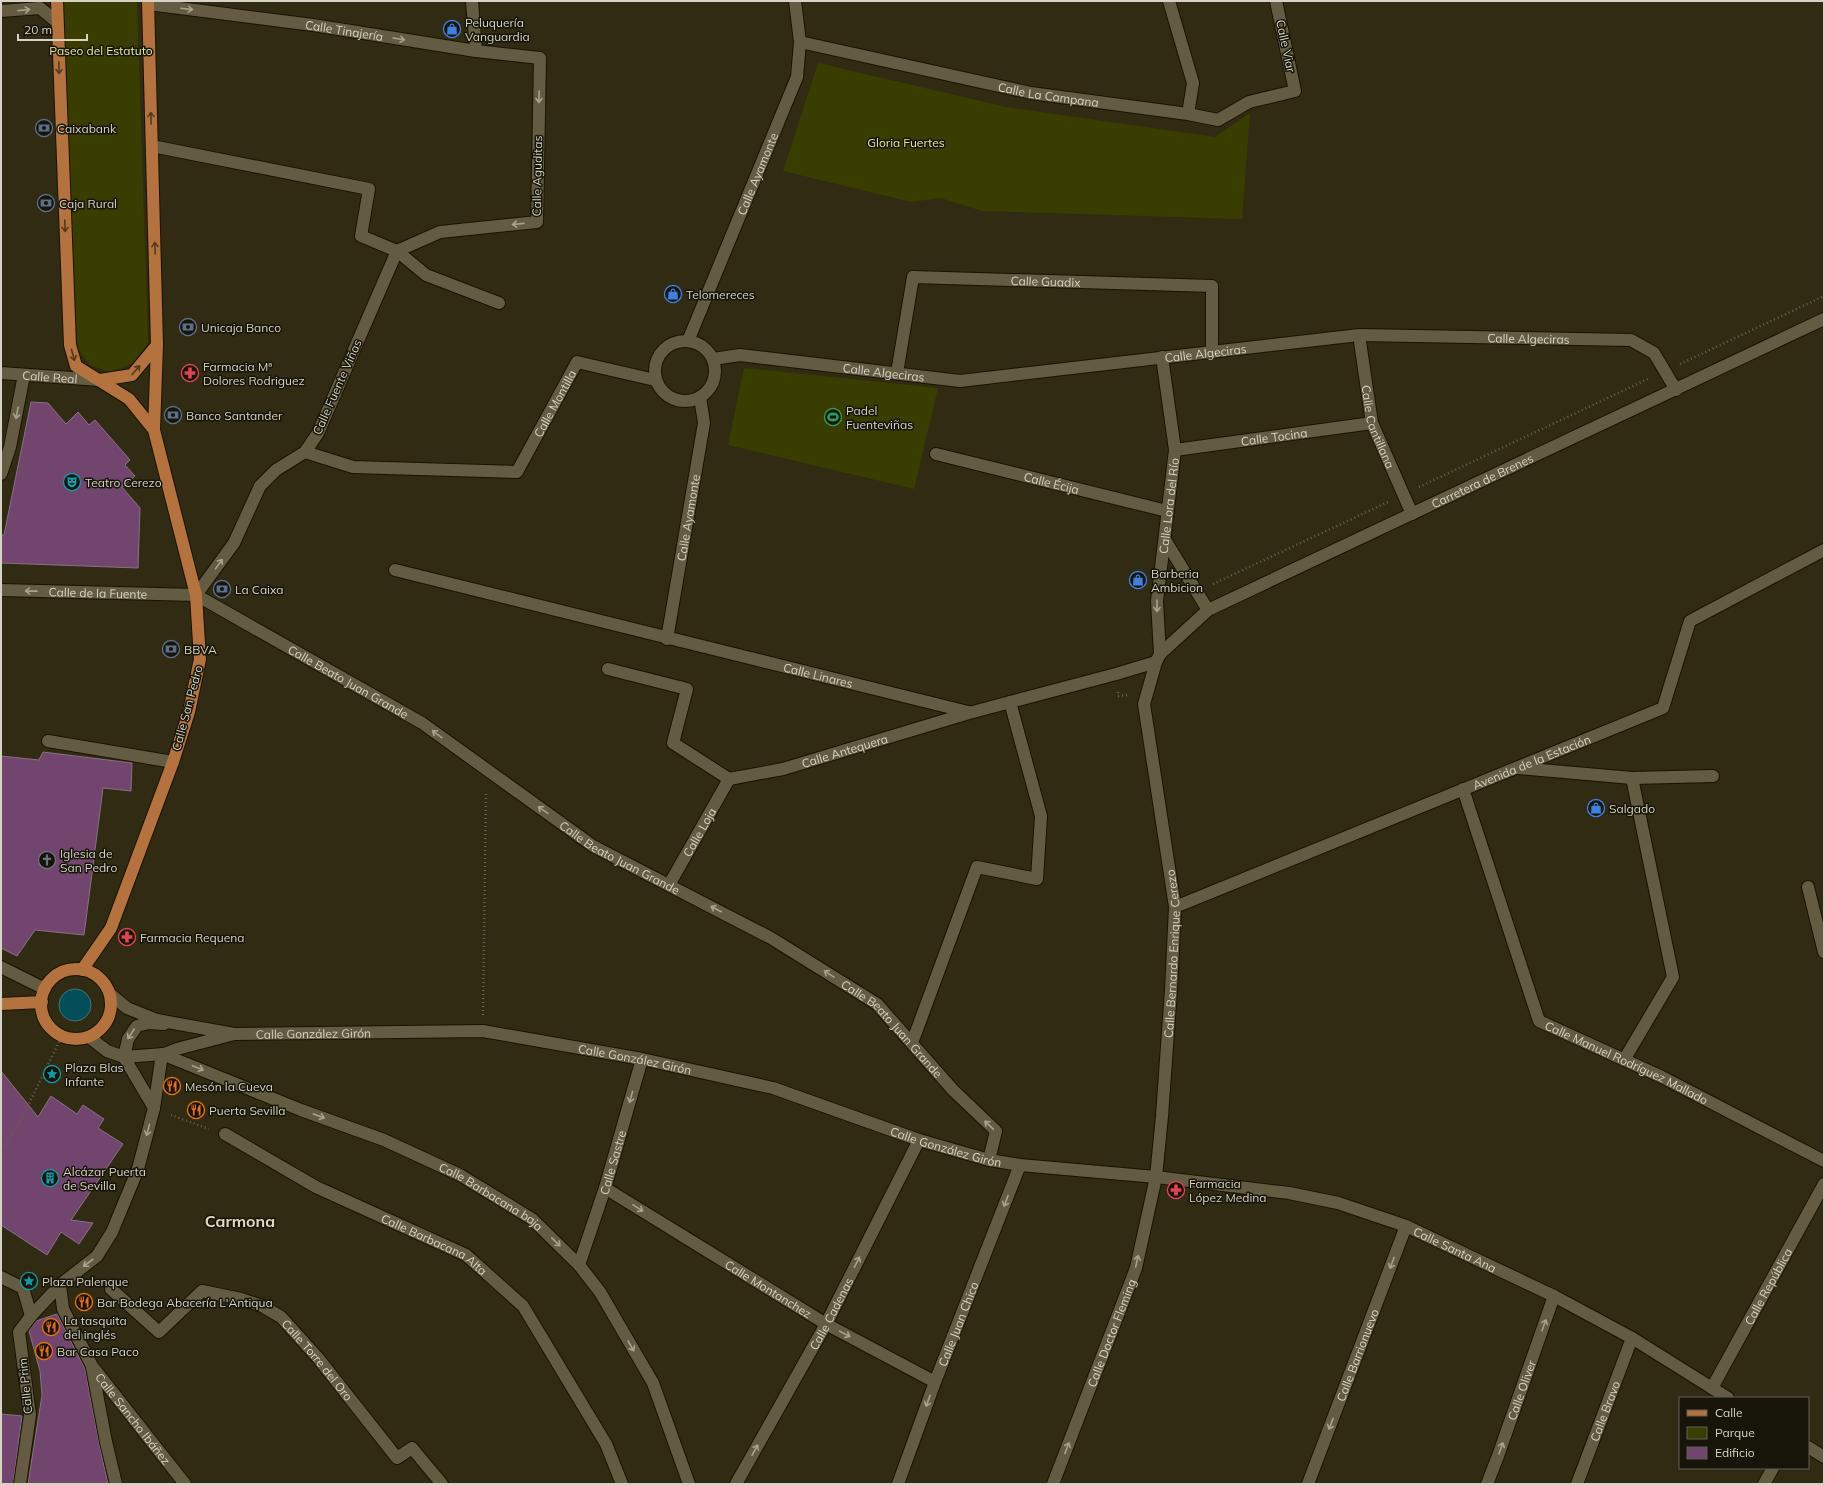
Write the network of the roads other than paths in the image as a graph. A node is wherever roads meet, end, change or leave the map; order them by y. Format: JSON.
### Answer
{"nodes":[{"id":1,"x":57,"y":1,"type":"edge"},
{"id":2,"x":472,"y":1,"type":"edge"},
{"id":3,"x":795,"y":1,"type":"edge"},
{"id":4,"x":1169,"y":1,"type":"edge"},
{"id":5,"x":1276,"y":1,"type":"edge"},
{"id":6,"x":148,"y":3,"type":"edge"},
{"id":7,"x":1,"y":11,"type":"edge"},
{"id":8,"x":57,"y":22,"type":"junction"},
{"id":9,"x":800,"y":42,"type":"junction"},
{"id":10,"x":476,"y":51,"type":"junction"},
{"id":11,"x":540,"y":58,"type":"joint"},
{"id":12,"x":1295,"y":91,"type":"joint"},
{"id":13,"x":1188,"y":114,"type":"junction"},
{"id":14,"x":152,"y":146,"type":"junction"},
{"id":15,"x":397,"y":251,"type":"junction"},
{"id":16,"x":499,"y":303,"type":"dead end"},
{"id":17,"x":1824,"y":319,"type":"edge"},
{"id":18,"x":1359,"y":334,"type":"junction"},
{"id":19,"x":688,"y":341,"type":"junction"},
{"id":20,"x":158,"y":344,"type":"junction"},
{"id":21,"x":1212,"y":351,"type":"junction"},
{"id":22,"x":1162,"y":357,"type":"junction"},
{"id":23,"x":712,"y":359,"type":"junction"},
{"id":24,"x":1,"y":373,"type":"edge"},
{"id":25,"x":897,"y":373,"type":"junction"},
{"id":26,"x":24,"y":375,"type":"junction"},
{"id":27,"x":100,"y":380,"type":"junction"},
{"id":28,"x":655,"y":380,"type":"junction"},
{"id":29,"x":1676,"y":390,"type":"junction"},
{"id":30,"x":700,"y":397,"type":"junction"},
{"id":31,"x":1372,"y":423,"type":"junction"},
{"id":32,"x":154,"y":430,"type":"junction"},
{"id":33,"x":1175,"y":450,"type":"junction"},
{"id":34,"x":304,"y":452,"type":"junction"},
{"id":35,"x":936,"y":454,"type":"dead end"},
{"id":36,"x":1,"y":474,"type":"edge"},
{"id":37,"x":1167,"y":511,"type":"junction"},
{"id":38,"x":1412,"y":514,"type":"junction"},
{"id":39,"x":1165,"y":540,"type":"junction"},
{"id":40,"x":1824,"y":550,"type":"edge"},
{"id":41,"x":395,"y":570,"type":"dead end"},
{"id":42,"x":1,"y":590,"type":"edge"},
{"id":43,"x":196,"y":595,"type":"junction"},
{"id":44,"x":1208,"y":610,"type":"junction"},
{"id":45,"x":667,"y":639,"type":"junction"},
{"id":46,"x":1158,"y":658,"type":"junction"},
{"id":47,"x":608,"y":669,"type":"dead end"},
{"id":48,"x":1010,"y":702,"type":"junction"},
{"id":49,"x":969,"y":713,"type":"junction"},
{"id":50,"x":48,"y":741,"type":"dead end"},
{"id":51,"x":173,"y":762,"type":"junction"},
{"id":52,"x":1516,"y":768,"type":"junction"},
{"id":53,"x":1713,"y":776,"type":"dead end"},
{"id":54,"x":1632,"y":778,"type":"junction"},
{"id":55,"x":729,"y":779,"type":"junction"},
{"id":56,"x":1463,"y":790,"type":"junction"},
{"id":57,"x":669,"y":885,"type":"junction"},
{"id":58,"x":1808,"y":887,"type":"dead end"},
{"id":59,"x":1175,"y":907,"type":"junction"},
{"id":60,"x":1824,"y":952,"type":"edge"},
{"id":61,"x":1,"y":967,"type":"edge"},
{"id":62,"x":82,"y":970,"type":"junction"},
{"id":63,"x":46,"y":989,"type":"junction"},
{"id":64,"x":110,"y":994,"type":"junction"},
{"id":65,"x":42,"y":1002,"type":"junction"},
{"id":66,"x":1,"y":1004,"type":"edge"},
{"id":67,"x":180,"y":1024,"type":"junction"},
{"id":68,"x":234,"y":1034,"type":"junction"},
{"id":69,"x":89,"y":1037,"type":"junction"},
{"id":70,"x":912,"y":1043,"type":"junction"},
{"id":71,"x":162,"y":1054,"type":"junction"},
{"id":72,"x":124,"y":1057,"type":"junction"},
{"id":73,"x":642,"y":1059,"type":"junction"},
{"id":74,"x":1624,"y":1060,"type":"junction"},
{"id":75,"x":154,"y":1108,"type":"junction"},
{"id":76,"x":225,"y":1134,"type":"road end"},
{"id":77,"x":919,"y":1140,"type":"junction"},
{"id":78,"x":989,"y":1160,"type":"junction"},
{"id":79,"x":1824,"y":1161,"type":"edge"},
{"id":80,"x":1020,"y":1165,"type":"junction"},
{"id":81,"x":1156,"y":1177,"type":"junction"},
{"id":82,"x":1824,"y":1184,"type":"edge"},
{"id":83,"x":605,"y":1188,"type":"junction"},
{"id":84,"x":1406,"y":1226,"type":"junction"},
{"id":85,"x":580,"y":1265,"type":"junction"},
{"id":86,"x":1,"y":1277,"type":"edge"},
{"id":87,"x":60,"y":1285,"type":"junction"},
{"id":88,"x":111,"y":1289,"type":"dead end"},
{"id":89,"x":1554,"y":1296,"type":"junction"},
{"id":90,"x":31,"y":1316,"type":"junction"},
{"id":91,"x":826,"y":1324,"type":"junction"},
{"id":92,"x":1632,"y":1338,"type":"junction"},
{"id":93,"x":92,"y":1366,"type":"junction"},
{"id":94,"x":935,"y":1382,"type":"junction"},
{"id":95,"x":1712,"y":1388,"type":"junction"},
{"id":96,"x":1726,"y":1397,"type":"edge"},
{"id":97,"x":1809,"y":1448,"type":"edge"},
{"id":98,"x":1824,"y":1456,"type":"edge"},
{"id":99,"x":1772,"y":1469,"type":"edge"},
{"id":100,"x":902,"y":1482,"type":"edge"},
{"id":101,"x":20,"y":1484,"type":"edge"},
{"id":102,"x":116,"y":1484,"type":"edge"},
{"id":103,"x":186,"y":1484,"type":"edge"},
{"id":104,"x":442,"y":1484,"type":"edge"},
{"id":105,"x":622,"y":1484,"type":"edge"},
{"id":106,"x":689,"y":1484,"type":"edge"},
{"id":107,"x":736,"y":1484,"type":"edge"},
{"id":108,"x":1052,"y":1484,"type":"edge"},
{"id":109,"x":1308,"y":1484,"type":"edge"},
{"id":110,"x":1487,"y":1484,"type":"edge"},
{"id":111,"x":1577,"y":1484,"type":"edge"},
{"id":112,"x":1764,"y":1484,"type":"edge"}],
"edges":[{"from":1,"to":8,"type":"main road"},
{"from":2,"to":10,"type":"street"},
{"from":3,"to":9,"type":"street","name":"Calle Ayamonte"},
{"from":4,"to":13,"type":"street"},
{"from":5,"to":12,"type":"street","name":"Calle Viar"},
{"from":6,"to":10,"type":"street","name":"Calle Tinajería","one_way":true},
{"from":14,"to":6,"type":"main road","one_way":true},
{"from":7,"to":8,"type":"street","one_way":true},
{"from":8,"to":27,"type":"main road","one_way":true},
{"from":9,"to":13,"type":"street","name":"Calle La Campana"},
{"from":9,"to":19,"type":"street","name":"Calle Ayamonte"},
{"from":10,"to":11,"type":"street","name":"Calle Tinajería"},
{"from":11,"to":15,"type":"street","name":"Calle Aguditas","one_way":true},
{"from":12,"to":13,"type":"street","name":"Calle La Campana"},
{"from":14,"to":15,"type":"street"},
{"from":20,"to":14,"type":"main road","one_way":true},
{"from":15,"to":16,"type":"street"},
{"from":15,"to":34,"type":"street","name":"Calle Fuente Viñas"},
{"from":17,"to":29,"type":"street","name":"Carretera de Brenes"},
{"from":18,"to":21,"type":"street","name":"Calle Algeciras"},
{"from":18,"to":29,"type":"street","name":"Calle Algeciras"},
{"from":18,"to":31,"type":"street","name":"Calle Cantillana"},
{"from":19,"to":23,"type":"street"},
{"from":19,"to":28,"type":"street"},
{"from":27,"to":20,"type":"main road","one_way":true},
{"from":20,"to":32,"type":"main road"},
{"from":21,"to":22,"type":"street","name":"Calle Algeciras"},
{"from":21,"to":25,"type":"street","name":"Calle Guadix"},
{"from":22,"to":25,"type":"street","name":"Calle Algeciras"},
{"from":22,"to":33,"type":"street","name":"Calle Lora del Río"},
{"from":23,"to":25,"type":"street","name":"Calle Algeciras"},
{"from":23,"to":30,"type":"street"},
{"from":24,"to":26,"type":"street","name":"Calle Real"},
{"from":26,"to":27,"type":"street","name":"Calle Real"},
{"from":26,"to":36,"type":"street","one_way":true},
{"from":27,"to":32,"type":"main road"},
{"from":28,"to":30,"type":"street"},
{"from":28,"to":34,"type":"street","name":"Calle Montilla"},
{"from":29,"to":38,"type":"street","name":"Carretera de Brenes"},
{"from":30,"to":45,"type":"street","name":"Calle Ayamonte"},
{"from":31,"to":33,"type":"street","name":"Calle Tocina"},
{"from":31,"to":38,"type":"street","name":"Calle Cantillana"},
{"from":32,"to":43,"type":"main road","name":"Calle San Pedro"},
{"from":33,"to":37,"type":"street","name":"Calle Lora del Río"},
{"from":43,"to":34,"type":"street","one_way":true},
{"from":35,"to":37,"type":"street","name":"Calle Écija"},
{"from":37,"to":39,"type":"street","name":"Calle Lora del Río"},
{"from":38,"to":44,"type":"street","name":"Carretera de Brenes"},
{"from":39,"to":44,"type":"street"},
{"from":39,"to":46,"type":"street","name":"Calle Lora del Río","one_way":true},
{"from":40,"to":52,"type":"street","name":"Avenida de la Estación"},
{"from":41,"to":45,"type":"street","name":"Calle Linares"},
{"from":43,"to":42,"type":"street","name":"Calle de la Fuente","one_way":true},
{"from":43,"to":51,"type":"main road","name":"Calle San Pedro"},
{"from":57,"to":43,"type":"street","name":"Calle Beato Juan Grande","one_way":true},
{"from":44,"to":46,"type":"street","name":"Carretera de Brenes"},
{"from":45,"to":49,"type":"street","name":"Calle Linares"},
{"from":46,"to":48,"type":"street","name":"Calle Antequera"},
{"from":46,"to":59,"type":"street","name":"Calle Bernardo Enrique Cerezo"},
{"from":47,"to":55,"type":"street"},
{"from":48,"to":49,"type":"street","name":"Calle Antequera"},
{"from":48,"to":70,"type":"street"},
{"from":49,"to":55,"type":"street","name":"Calle Antequera"},
{"from":50,"to":51,"type":"street"},
{"from":51,"to":62,"type":"main road","name":"Calle San Pedro"},
{"from":52,"to":54,"type":"street"},
{"from":52,"to":56,"type":"street","name":"Avenida de la Estación"},
{"from":53,"to":54,"type":"street"},
{"from":54,"to":74,"type":"street"},
{"from":55,"to":57,"type":"street","name":"Calle Loja"},
{"from":56,"to":59,"type":"street","name":"Avenida de la Estación"},
{"from":56,"to":74,"type":"street","name":"Calle Manuel Rodríguez Mallado"},
{"from":70,"to":57,"type":"street","name":"Calle Beato Juan Grande","one_way":true},
{"from":58,"to":60,"type":"street"},
{"from":59,"to":81,"type":"street","name":"Calle Bernardo Enrique Cerezo"},
{"from":61,"to":63,"type":"street"},
{"from":62,"to":63,"type":"main road"},
{"from":62,"to":64,"type":"main road"},
{"from":63,"to":65,"type":"main road"},
{"from":64,"to":67,"type":"street","name":"Calle González Girón"},
{"from":64,"to":69,"type":"main road"},
{"from":65,"to":66,"type":"main road"},
{"from":65,"to":69,"type":"main road"},
{"from":67,"to":68,"type":"street","name":"Calle González Girón"},
{"from":67,"to":72,"type":"street","one_way":true},
{"from":68,"to":71,"type":"street"},
{"from":68,"to":73,"type":"street","name":"Calle González Girón"},
{"from":69,"to":72,"type":"street"},
{"from":78,"to":70,"type":"street","name":"Calle Beato Juan Grande","one_way":true},
{"from":71,"to":72,"type":"street"},
{"from":71,"to":75,"type":"street","name":"Calle Prim"},
{"from":71,"to":85,"type":"street","name":"Calle Barbacana baja","one_way":true},
{"from":72,"to":75,"type":"street"},
{"from":73,"to":77,"type":"street","name":"Calle González Girón"},
{"from":73,"to":83,"type":"street","name":"Calle Sastre","one_way":true},
{"from":74,"to":79,"type":"street","name":"Calle Manuel Rodríguez Mallado"},
{"from":75,"to":87,"type":"street","name":"Calle Prim","one_way":true},
{"from":76,"to":105,"type":"street","name":"Calle Barbacana Alta"},
{"from":77,"to":78,"type":"street","name":"Calle González Girón"},
{"from":91,"to":77,"type":"street","name":"Calle Cadenas","one_way":true},
{"from":78,"to":80,"type":"street","name":"Calle González Girón"},
{"from":80,"to":81,"type":"street","name":"Calle González Girón"},
{"from":80,"to":94,"type":"street","name":"Calle Juan Chico","one_way":true},
{"from":81,"to":84,"type":"street","name":"Calle Santa Ana"},
{"from":108,"to":81,"type":"street","name":"Calle Doctor Fleming","one_way":true},
{"from":82,"to":95,"type":"street","name":"Calle República"},
{"from":83,"to":85,"type":"street","name":"Calle Sastre"},
{"from":83,"to":91,"type":"street","name":"Calle Montanchez","one_way":true},
{"from":84,"to":89,"type":"street","name":"Calle Santa Ana"},
{"from":84,"to":109,"type":"street","name":"Calle Barrionuevo","one_way":true},
{"from":85,"to":106,"type":"street","name":"Calle Barbacana baja","one_way":true},
{"from":86,"to":90,"type":"street"},
{"from":87,"to":90,"type":"street","name":"Calle Prim"},
{"from":87,"to":93,"type":"street","name":"Calle Sancho Ibáñez"},
{"from":88,"to":104,"type":"street","name":"Calle Torre del Oro"},
{"from":89,"to":92,"type":"street","name":"Calle Santa Ana"},
{"from":110,"to":89,"type":"street","name":"Calle Oliver","one_way":true},
{"from":90,"to":101,"type":"street","name":"Calle Prim"},
{"from":91,"to":94,"type":"street","name":"Calle Montanchez","one_way":true},
{"from":107,"to":91,"type":"street","name":"Calle Cadenas","one_way":true},
{"from":92,"to":95,"type":"street","name":"Calle Santa Ana"},
{"from":92,"to":111,"type":"street","name":"Calle Bravo"},
{"from":93,"to":102,"type":"street"},
{"from":93,"to":103,"type":"street","name":"Calle Sancho Ibáñez"},
{"from":94,"to":100,"type":"street","name":"Calle Juan Chico","one_way":true},
{"from":95,"to":96,"type":"street","name":"Calle Santa Ana"},
{"from":97,"to":98,"type":"street"},
{"from":99,"to":112,"type":"street"}]}
